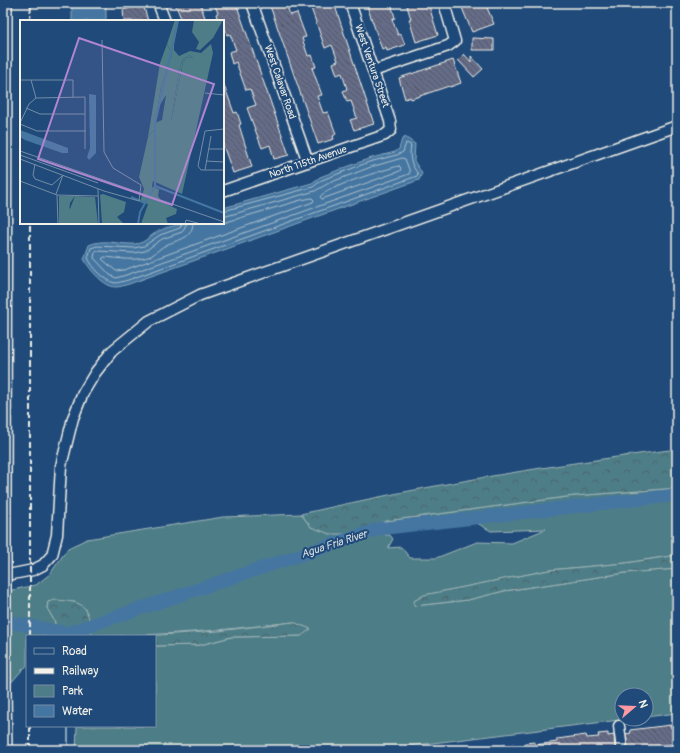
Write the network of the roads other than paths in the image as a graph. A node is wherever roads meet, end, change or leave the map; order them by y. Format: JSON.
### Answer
{"nodes":[{"id":1,"x":4,"y":3,"type":"edge"},
{"id":2,"x":158,"y":3,"type":"edge"},
{"id":3,"x":252,"y":3,"type":"edge"},
{"id":4,"x":350,"y":3,"type":"edge"},
{"id":5,"x":444,"y":3,"type":"edge"},
{"id":6,"x":165,"y":20,"type":"edge"},
{"id":7,"x":373,"y":71,"type":"junction"},
{"id":8,"x":677,"y":126,"type":"edge"},
{"id":9,"x":391,"y":130,"type":"joint"},
{"id":10,"x":308,"y":162,"type":"junction"},
{"id":11,"x":224,"y":191,"type":"edge"},
{"id":12,"x":3,"y":516,"type":"edge"},
{"id":13,"x":3,"y":576,"type":"edge"},
{"id":14,"x":3,"y":690,"type":"edge"},
{"id":15,"x":619,"y":727,"type":"edge"},
{"id":16,"x":4,"y":750,"type":"edge"},
{"id":17,"x":622,"y":750,"type":"edge"}],
"edges":[{"from":1,"to":12,"type":"highway"},
{"from":2,"to":6,"type":"street"},
{"from":3,"to":10,"type":"street","name":"West Calavar Road"},
{"from":4,"to":7,"type":"street","name":"West Ventura Street"},
{"from":5,"to":7,"type":"street"},
{"from":7,"to":9,"type":"street","name":"West Ventura Street"},
{"from":8,"to":13,"type":"street"},
{"from":9,"to":10,"type":"street","name":"North 115th Avenue"},
{"from":10,"to":11,"type":"street","name":"North 115th Avenue"},
{"from":12,"to":14,"type":"highway","bridge":true},
{"from":14,"to":16,"type":"highway"},
{"from":15,"to":17,"type":"street"}]}
